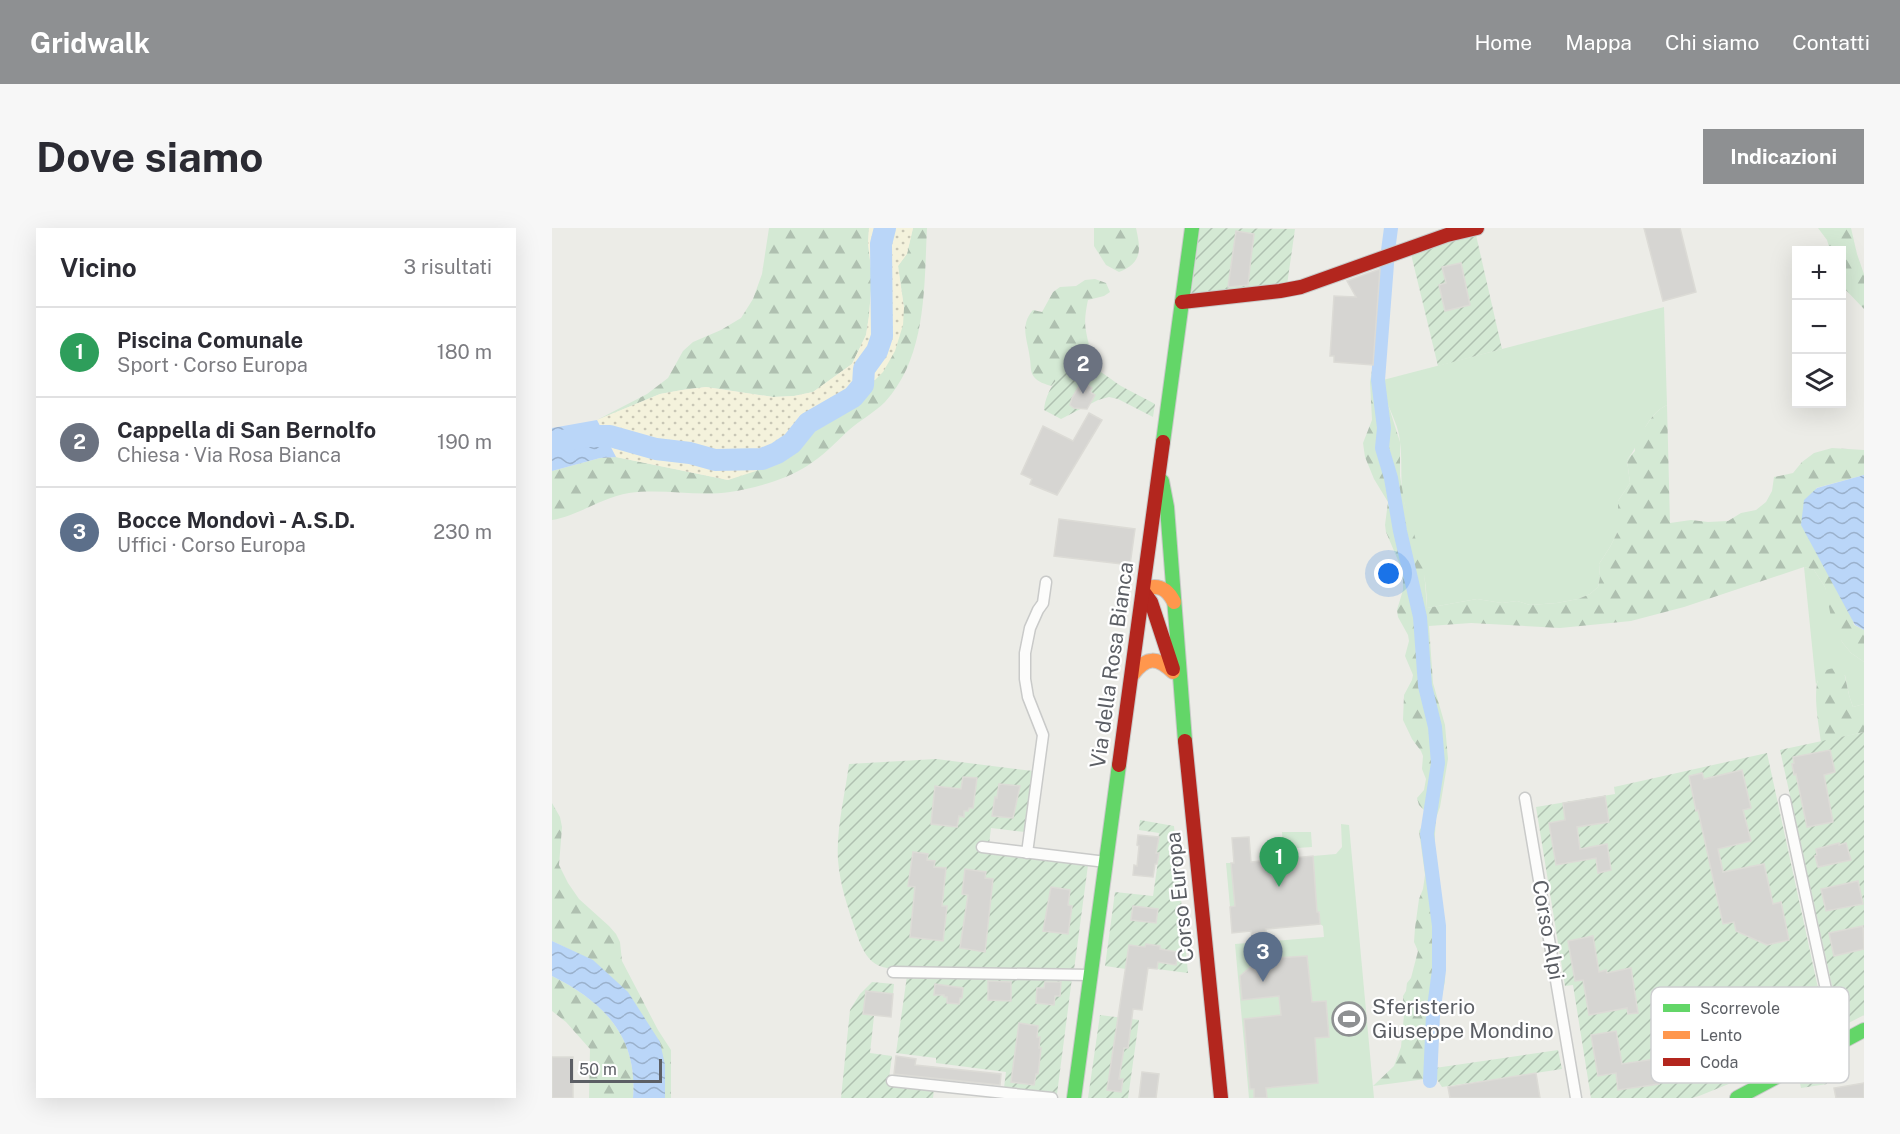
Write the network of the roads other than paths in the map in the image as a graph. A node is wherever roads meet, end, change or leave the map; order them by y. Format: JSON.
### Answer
{"nodes":[{"id":1,"x":1192,"y":228,"type":"edge"},
{"id":2,"x":1477,"y":228,"type":"edge"},
{"id":3,"x":1182,"y":302,"type":"junction"},
{"id":4,"x":1159,"y":472,"type":"junction"},
{"id":5,"x":1046,"y":582,"type":"dead end"},
{"id":6,"x":1143,"y":590,"type":"junction"},
{"id":7,"x":1174,"y":602,"type":"junction"},
{"id":8,"x":1174,"y":672,"type":"junction"},
{"id":9,"x":1133,"y":674,"type":"junction"},
{"id":10,"x":1180,"y":691,"type":"junction"},
{"id":11,"x":1525,"y":798,"type":"dead end"},
{"id":12,"x":1785,"y":800,"type":"dead end"},
{"id":13,"x":982,"y":847,"type":"dead end"},
{"id":14,"x":1027,"y":853,"type":"junction"},
{"id":15,"x":1106,"y":862,"type":"junction"},
{"id":16,"x":893,"y":972,"type":"dead end"},
{"id":17,"x":1091,"y":975,"type":"junction"},
{"id":18,"x":1825,"y":987,"type":"edge"},
{"id":19,"x":1864,"y":1030,"type":"edge"},
{"id":20,"x":1849,"y":1039,"type":"edge"},
{"id":21,"x":892,"y":1081,"type":"dead end"},
{"id":22,"x":1766,"y":1083,"type":"edge"},
{"id":23,"x":939,"y":1086,"type":"junction"},
{"id":24,"x":938,"y":1098,"type":"edge"},
{"id":25,"x":1052,"y":1098,"type":"edge"},
{"id":26,"x":1074,"y":1098,"type":"edge"},
{"id":27,"x":1221,"y":1098,"type":"edge"},
{"id":28,"x":1576,"y":1098,"type":"edge"},
{"id":29,"x":1737,"y":1098,"type":"edge"}],
"edges":[{"from":1,"to":3,"type":"street","name":"Via della Rosa Bianca"},
{"from":2,"to":3,"type":"street"},
{"from":3,"to":4,"type":"street","name":"Via della Rosa Bianca"},
{"from":4,"to":6,"type":"street","name":"Via della Rosa Bianca"},
{"from":4,"to":7,"type":"street","name":"Corso Europa"},
{"from":5,"to":14,"type":"street"},
{"from":6,"to":7,"type":"street"},
{"from":6,"to":8,"type":"street","name":"Corso Europa"},
{"from":6,"to":9,"type":"street","name":"Via della Rosa Bianca"},
{"from":7,"to":10,"type":"street","name":"Corso Europa"},
{"from":8,"to":9,"type":"street"},
{"from":8,"to":10,"type":"street","name":"Corso Europa"},
{"from":9,"to":15,"type":"street","name":"Via della Rosa Bianca"},
{"from":10,"to":27,"type":"street","name":"Corso Europa"},
{"from":11,"to":28,"type":"street","name":"Corso Alpi"},
{"from":12,"to":18,"type":"street"},
{"from":13,"to":14,"type":"street"},
{"from":14,"to":15,"type":"street"},
{"from":15,"to":17,"type":"street","name":"Via della Rosa Bianca"},
{"from":16,"to":17,"type":"street"},
{"from":17,"to":26,"type":"street","name":"Via della Rosa Bianca"},
{"from":19,"to":20,"type":"street"},
{"from":21,"to":23,"type":"street"},
{"from":22,"to":29,"type":"street"},
{"from":23,"to":24,"type":"street"},
{"from":23,"to":25,"type":"street"}]}
